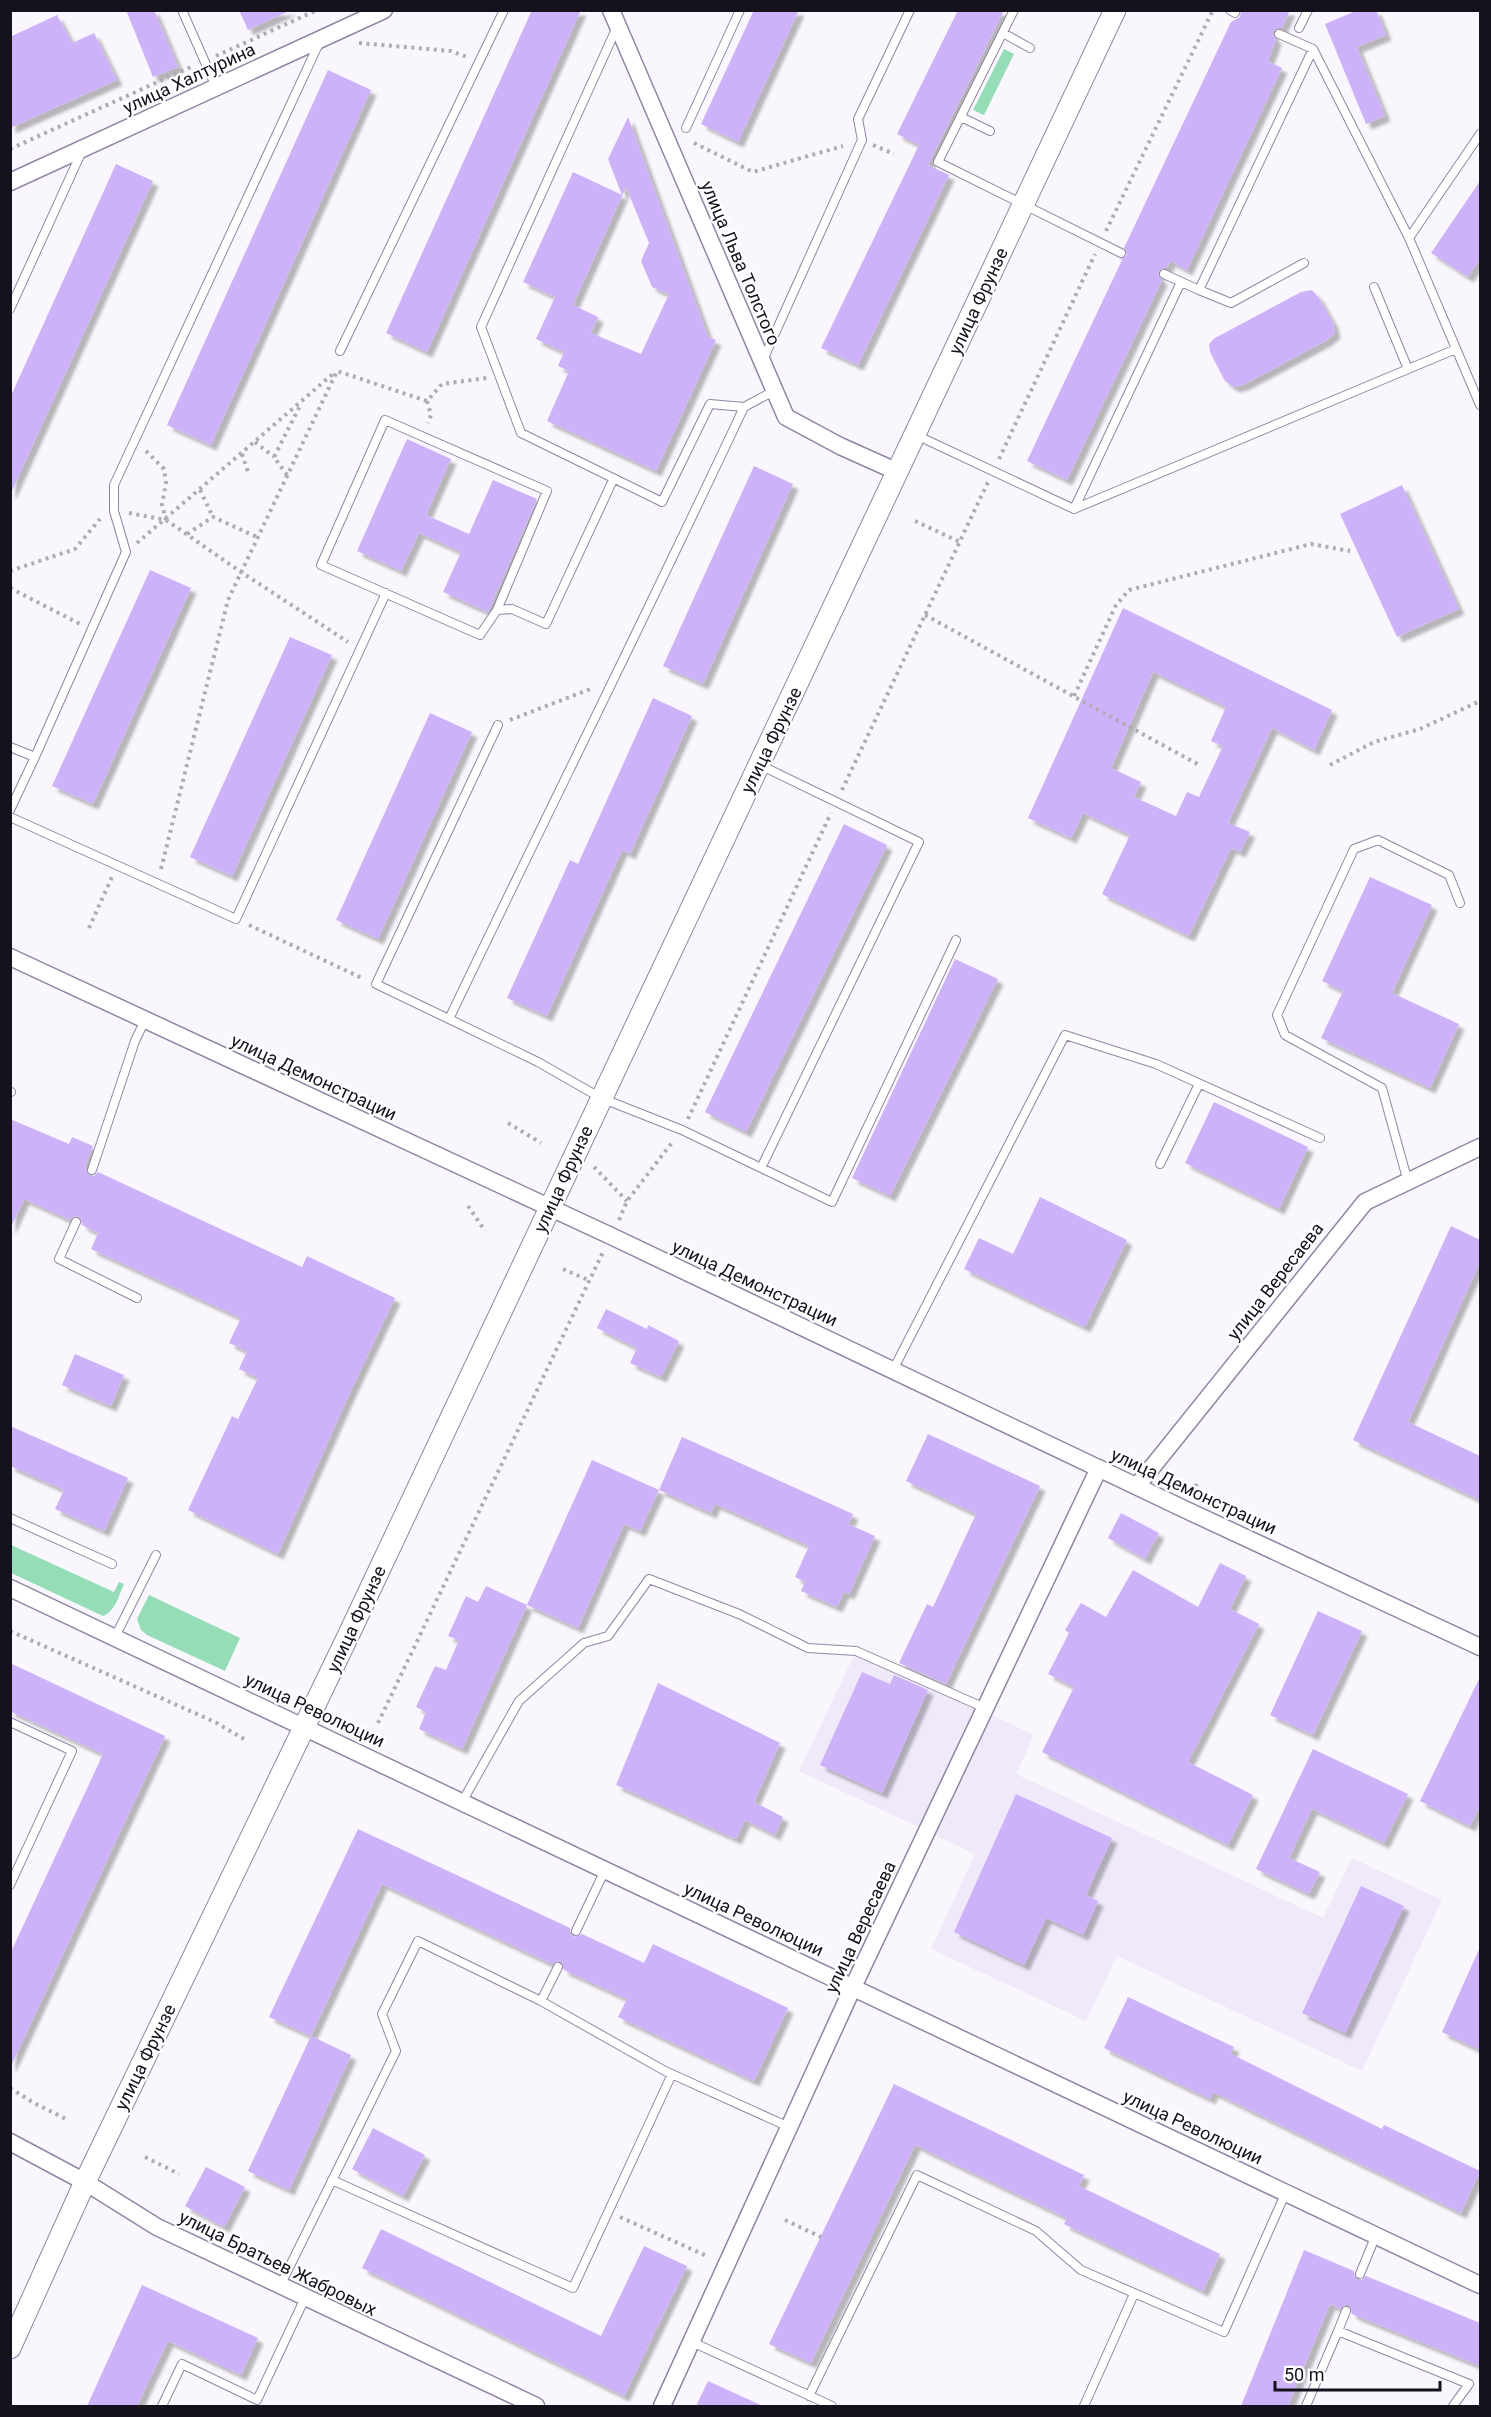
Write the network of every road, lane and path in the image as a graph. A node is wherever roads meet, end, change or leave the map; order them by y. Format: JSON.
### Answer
{"nodes":[{"id":1,"x":182,"y":10,"type":"edge"},
{"id":2,"x":317,"y":10,"type":"edge"},
{"id":3,"x":384,"y":10,"type":"edge"},
{"id":4,"x":504,"y":10,"type":"edge"},
{"id":5,"x":740,"y":10,"type":"edge"},
{"id":6,"x":910,"y":10,"type":"edge"},
{"id":7,"x":1014,"y":10,"type":"edge"},
{"id":8,"x":1115,"y":10,"type":"edge"},
{"id":9,"x":1213,"y":10,"type":"edge"},
{"id":10,"x":1308,"y":10,"type":"edge"},
{"id":11,"x":615,"y":18,"type":"edge"},
{"id":12,"x":1299,"y":28,"type":"dead end"},
{"id":13,"x":1003,"y":33,"type":"junction"},
{"id":14,"x":1279,"y":34,"type":"dead end"},
{"id":15,"x":320,"y":39,"type":"junction"},
{"id":16,"x":356,"y":43,"type":"dead end"},
{"id":17,"x":1030,"y":48,"type":"dead end"},
{"id":18,"x":1313,"y":49,"type":"junction"},
{"id":19,"x":204,"y":61,"type":"junction"},
{"id":20,"x":479,"y":62,"type":"junction"},
{"id":21,"x":216,"y":87,"type":"junction"},
{"id":22,"x":961,"y":117,"type":"junction"},
{"id":23,"x":686,"y":129,"type":"dead end"},
{"id":24,"x":990,"y":131,"type":"dead end"},
{"id":25,"x":1480,"y":135,"type":"edge"},
{"id":26,"x":862,"y":140,"type":"junction"},
{"id":27,"x":694,"y":143,"type":"dead end"},
{"id":28,"x":83,"y":148,"type":"junction"},
{"id":29,"x":10,"y":149,"type":"edge"},
{"id":30,"x":894,"y":154,"type":"dead end"},
{"id":31,"x":10,"y":182,"type":"edge"},
{"id":32,"x":1023,"y":206,"type":"junction"},
{"id":33,"x":1409,"y":238,"type":"junction"},
{"id":34,"x":1101,"y":243,"type":"junction"},
{"id":35,"x":1121,"y":253,"type":"dead end"},
{"id":36,"x":1304,"y":263,"type":"dead end"},
{"id":37,"x":1164,"y":274,"type":"dead end"},
{"id":38,"x":1181,"y":282,"type":"junction"},
{"id":39,"x":1374,"y":287,"type":"dead end"},
{"id":40,"x":1199,"y":290,"type":"junction"},
{"id":41,"x":10,"y":309,"type":"edge"},
{"id":42,"x":1456,"y":350,"type":"junction"},
{"id":43,"x":340,"y":351,"type":"dead end"},
{"id":44,"x":762,"y":361,"type":"junction"},
{"id":45,"x":1408,"y":369,"type":"junction"},
{"id":46,"x":337,"y":371,"type":"junction"},
{"id":47,"x":500,"y":376,"type":"junction"},
{"id":48,"x":774,"y":391,"type":"junction"},
{"id":49,"x":303,"y":401,"type":"junction"},
{"id":50,"x":427,"y":401,"type":"junction"},
{"id":51,"x":1480,"y":405,"type":"edge"},
{"id":52,"x":744,"y":407,"type":"junction"},
{"id":53,"x":916,"y":435,"type":"junction"},
{"id":54,"x":422,"y":436,"type":"junction"},
{"id":55,"x":135,"y":440,"type":"junction"},
{"id":56,"x":255,"y":442,"type":"junction"},
{"id":57,"x":242,"y":454,"type":"junction"},
{"id":58,"x":274,"y":457,"type":"junction"},
{"id":59,"x":898,"y":472,"type":"junction"},
{"id":60,"x":993,"y":472,"type":"junction"},
{"id":61,"x":249,"y":474,"type":"dead end"},
{"id":62,"x":287,"y":475,"type":"junction"},
{"id":63,"x":613,"y":480,"type":"junction"},
{"id":64,"x":200,"y":490,"type":"junction"},
{"id":65,"x":1074,"y":509,"type":"junction"},
{"id":66,"x":114,"y":511,"type":"junction"},
{"id":67,"x":213,"y":517,"type":"junction"},
{"id":68,"x":166,"y":520,"type":"junction"},
{"id":69,"x":915,"y":521,"type":"dead end"},
{"id":70,"x":187,"y":534,"type":"junction"},
{"id":71,"x":257,"y":537,"type":"junction"},
{"id":72,"x":960,"y":542,"type":"junction"},
{"id":73,"x":1350,"y":551,"type":"dead end"},
{"id":74,"x":126,"y":552,"type":"junction"},
{"id":75,"x":10,"y":571,"type":"edge"},
{"id":76,"x":241,"y":572,"type":"junction"},
{"id":77,"x":10,"y":588,"type":"edge"},
{"id":78,"x":386,"y":593,"type":"junction"},
{"id":79,"x":497,"y":610,"type":"junction"},
{"id":80,"x":925,"y":615,"type":"junction"},
{"id":81,"x":92,"y":630,"type":"junction"},
{"id":82,"x":355,"y":659,"type":"junction"},
{"id":83,"x":611,"y":681,"type":"junction"},
{"id":84,"x":1074,"y":696,"type":"junction"},
{"id":85,"x":1480,"y":701,"type":"edge"},
{"id":86,"x":498,"y":724,"type":"joint"},
{"id":87,"x":10,"y":747,"type":"edge"},
{"id":88,"x":34,"y":758,"type":"junction"},
{"id":89,"x":759,"y":764,"type":"junction"},
{"id":90,"x":1330,"y":765,"type":"dead end"},
{"id":91,"x":1201,"y":766,"type":"dead end"},
{"id":92,"x":835,"y":803,"type":"junction"},
{"id":93,"x":10,"y":810,"type":"edge"},
{"id":94,"x":10,"y":817,"type":"edge"},
{"id":95,"x":117,"y":866,"type":"junction"},
{"id":96,"x":158,"y":884,"type":"junction"},
{"id":97,"x":1460,"y":903,"type":"dead end"},
{"id":98,"x":236,"y":919,"type":"junction"},
{"id":99,"x":89,"y":928,"type":"dead end"},
{"id":100,"x":956,"y":940,"type":"dead end"},
{"id":101,"x":10,"y":957,"type":"edge"},
{"id":102,"x":376,"y":984,"type":"junction"},
{"id":103,"x":449,"y":1019,"type":"junction"},
{"id":104,"x":145,"y":1020,"type":"junction"},
{"id":105,"x":1199,"y":1084,"type":"junction"},
{"id":106,"x":601,"y":1098,"type":"junction"},
{"id":107,"x":508,"y":1123,"type":"dead end"},
{"id":108,"x":682,"y":1130,"type":"junction"},
{"id":109,"x":1320,"y":1138,"type":"dead end"},
{"id":110,"x":541,"y":1143,"type":"dead end"},
{"id":111,"x":1480,"y":1147,"type":"edge"},
{"id":112,"x":1160,"y":1164,"type":"dead end"},
{"id":113,"x":594,"y":1167,"type":"dead end"},
{"id":114,"x":760,"y":1168,"type":"junction"},
{"id":115,"x":92,"y":1170,"type":"dead end"},
{"id":116,"x":1408,"y":1182,"type":"junction"},
{"id":117,"x":627,"y":1201,"type":"junction"},
{"id":118,"x":468,"y":1206,"type":"dead end"},
{"id":119,"x":549,"y":1208,"type":"junction"},
{"id":120,"x":619,"y":1220,"type":"dead end"},
{"id":121,"x":76,"y":1222,"type":"dead end"},
{"id":122,"x":485,"y":1231,"type":"dead end"},
{"id":123,"x":604,"y":1249,"type":"dead end"},
{"id":124,"x":563,"y":1269,"type":"dead end"},
{"id":125,"x":588,"y":1280,"type":"junction"},
{"id":126,"x":137,"y":1298,"type":"dead end"},
{"id":127,"x":893,"y":1370,"type":"junction"},
{"id":128,"x":1099,"y":1468,"type":"junction"},
{"id":129,"x":1197,"y":1484,"type":"dead end"},
{"id":130,"x":1137,"y":1486,"type":"junction"},
{"id":131,"x":1191,"y":1496,"type":"dead end"},
{"id":132,"x":10,"y":1518,"type":"edge"},
{"id":133,"x":156,"y":1555,"type":"dead end"},
{"id":134,"x":112,"y":1564,"type":"dead end"},
{"id":135,"x":10,"y":1588,"type":"edge"},
{"id":136,"x":10,"y":1631,"type":"edge"},
{"id":137,"x":115,"y":1637,"type":"junction"},
{"id":138,"x":1480,"y":1647,"type":"edge"},
{"id":139,"x":985,"y":1708,"type":"junction"},
{"id":140,"x":10,"y":1722,"type":"edge"},
{"id":141,"x":378,"y":1723,"type":"dead end"},
{"id":142,"x":304,"y":1727,"type":"junction"},
{"id":143,"x":244,"y":1740,"type":"dead end"},
{"id":144,"x":462,"y":1802,"type":"junction"},
{"id":145,"x":605,"y":1870,"type":"junction"},
{"id":146,"x":10,"y":1885,"type":"edge"},
{"id":147,"x":576,"y":1931,"type":"dead end"},
{"id":148,"x":558,"y":1967,"type":"dead end"},
{"id":149,"x":853,"y":1987,"type":"junction"},
{"id":150,"x":541,"y":2001,"type":"junction"},
{"id":151,"x":672,"y":2074,"type":"junction"},
{"id":152,"x":10,"y":2088,"type":"edge"},
{"id":153,"x":68,"y":2120,"type":"dead end"},
{"id":154,"x":789,"y":2127,"type":"junction"},
{"id":155,"x":10,"y":2142,"type":"edge"},
{"id":156,"x":145,"y":2157,"type":"dead end"},
{"id":157,"x":179,"y":2174,"type":"dead end"},
{"id":158,"x":332,"y":2180,"type":"junction"},
{"id":159,"x":85,"y":2182,"type":"junction"},
{"id":160,"x":1286,"y":2192,"type":"junction"},
{"id":161,"x":609,"y":2211,"type":"junction"},
{"id":162,"x":785,"y":2220,"type":"dead end"},
{"id":163,"x":1376,"y":2235,"type":"junction"},
{"id":164,"x":821,"y":2237,"type":"dead end"},
{"id":165,"x":709,"y":2258,"type":"dead end"},
{"id":166,"x":1360,"y":2274,"type":"dead end"},
{"id":167,"x":1480,"y":2285,"type":"edge"},
{"id":168,"x":280,"y":2287,"type":"junction"},
{"id":169,"x":1134,"y":2294,"type":"junction"},
{"id":170,"x":305,"y":2298,"type":"junction"},
{"id":171,"x":1346,"y":2311,"type":"dead end"},
{"id":172,"x":1338,"y":2331,"type":"junction"},
{"id":173,"x":692,"y":2342,"type":"junction"},
{"id":174,"x":10,"y":2348,"type":"edge"},
{"id":175,"x":810,"y":2396,"type":"junction"},
{"id":176,"x":162,"y":2406,"type":"edge"},
{"id":177,"x":536,"y":2406,"type":"edge"},
{"id":178,"x":662,"y":2406,"type":"edge"},
{"id":179,"x":832,"y":2406,"type":"edge"},
{"id":180,"x":1084,"y":2406,"type":"edge"},
{"id":181,"x":1306,"y":2406,"type":"edge"},
{"id":182,"x":1453,"y":2406,"type":"edge"}],
"edges":[{"from":1,"to":19,"type":"lane"},
{"from":2,"to":19,"type":"path"},
{"from":3,"to":15,"type":"street","name":"улица Халтурина"},
{"from":4,"to":20,"type":"lane"},
{"from":5,"to":23,"type":"lane"},
{"from":6,"to":26,"type":"lane"},
{"from":7,"to":13,"type":"lane"},
{"from":8,"to":32,"type":"street","name":"улица Фрунзе"},
{"from":9,"to":34,"type":"path"},
{"from":10,"to":12,"type":"lane"},
{"from":11,"to":44,"type":"street","name":"улица Льва Толстого"},
{"from":11,"to":47,"type":"lane"},
{"from":13,"to":17,"type":"lane"},
{"from":13,"to":22,"type":"lane"},
{"from":14,"to":18,"type":"lane"},
{"from":15,"to":21,"type":"street","name":"улица Халтурина"},
{"from":15,"to":55,"type":"lane"},
{"from":16,"to":20,"type":"path"},
{"from":18,"to":33,"type":"lane"},
{"from":18,"to":40,"type":"lane"},
{"from":19,"to":21,"type":"lane"},
{"from":19,"to":29,"type":"path"},
{"from":20,"to":43,"type":"lane"},
{"from":21,"to":28,"type":"street","name":"улица Халтурина"},
{"from":22,"to":24,"type":"lane"},
{"from":22,"to":32,"type":"lane"},
{"from":25,"to":33,"type":"lane"},
{"from":26,"to":27,"type":"path"},
{"from":26,"to":30,"type":"path"},
{"from":26,"to":44,"type":"lane"},
{"from":28,"to":31,"type":"street","name":"улица Халтурина"},
{"from":28,"to":41,"type":"lane"},
{"from":32,"to":34,"type":"lane"},
{"from":32,"to":53,"type":"street","name":"улица Фрунзе"},
{"from":33,"to":42,"type":"lane"},
{"from":34,"to":35,"type":"lane"},
{"from":34,"to":60,"type":"path"},
{"from":36,"to":40,"type":"lane"},
{"from":37,"to":38,"type":"lane"},
{"from":38,"to":40,"type":"lane"},
{"from":38,"to":65,"type":"lane"},
{"from":39,"to":45,"type":"lane"},
{"from":42,"to":45,"type":"lane"},
{"from":42,"to":51,"type":"lane"},
{"from":44,"to":48,"type":"street","name":"улица Льва Толстого"},
{"from":45,"to":65,"type":"lane"},
{"from":46,"to":49,"type":"path"},
{"from":46,"to":50,"type":"path"},
{"from":46,"to":62,"type":"path"},
{"from":47,"to":50,"type":"path"},
{"from":47,"to":63,"type":"lane"},
{"from":48,"to":52,"type":"lane"},
{"from":48,"to":59,"type":"street","name":"улица Льва Толстого"},
{"from":49,"to":56,"type":"path"},
{"from":49,"to":58,"type":"path"},
{"from":50,"to":54,"type":"path"},
{"from":52,"to":63,"type":"lane"},
{"from":52,"to":83,"type":"lane"},
{"from":53,"to":59,"type":"street","name":"улица Фрунзе"},
{"from":53,"to":60,"type":"lane"},
{"from":54,"to":78,"type":"lane"},
{"from":54,"to":79,"type":"lane"},
{"from":55,"to":66,"type":"lane"},
{"from":55,"to":68,"type":"path"},
{"from":56,"to":57,"type":"path"},
{"from":56,"to":58,"type":"path"},
{"from":57,"to":61,"type":"path"},
{"from":57,"to":64,"type":"path"},
{"from":58,"to":62,"type":"path"},
{"from":59,"to":89,"type":"street","name":"улица Фрунзе"},
{"from":60,"to":65,"type":"lane"},
{"from":60,"to":72,"type":"path"},
{"from":62,"to":71,"type":"path"},
{"from":63,"to":79,"type":"lane"},
{"from":64,"to":67,"type":"path"},
{"from":64,"to":68,"type":"path"},
{"from":66,"to":68,"type":"path"},
{"from":66,"to":74,"type":"lane"},
{"from":66,"to":75,"type":"path"},
{"from":67,"to":70,"type":"path"},
{"from":67,"to":71,"type":"path"},
{"from":68,"to":70,"type":"path"},
{"from":68,"to":74,"type":"path"},
{"from":69,"to":72,"type":"path"},
{"from":70,"to":76,"type":"path"},
{"from":71,"to":76,"type":"path"},
{"from":72,"to":80,"type":"path"},
{"from":73,"to":84,"type":"path"},
{"from":74,"to":81,"type":"lane"},
{"from":76,"to":82,"type":"path"},
{"from":76,"to":96,"type":"path"},
{"from":77,"to":81,"type":"path"},
{"from":78,"to":79,"type":"lane"},
{"from":78,"to":82,"type":"lane"},
{"from":80,"to":84,"type":"path"},
{"from":80,"to":92,"type":"path"},
{"from":81,"to":88,"type":"lane"},
{"from":82,"to":98,"type":"lane"},
{"from":83,"to":86,"type":"path"},
{"from":83,"to":103,"type":"lane"},
{"from":84,"to":91,"type":"path"},
{"from":85,"to":90,"type":"path"},
{"from":86,"to":102,"type":"lane"},
{"from":87,"to":88,"type":"lane"},
{"from":88,"to":93,"type":"lane"},
{"from":89,"to":92,"type":"lane"},
{"from":89,"to":106,"type":"street","name":"улица Фрунзе"},
{"from":92,"to":108,"type":"path"},
{"from":92,"to":114,"type":"lane"},
{"from":94,"to":95,"type":"lane"},
{"from":95,"to":96,"type":"lane"},
{"from":95,"to":99,"type":"path"},
{"from":96,"to":98,"type":"lane"},
{"from":97,"to":116,"type":"lane"},
{"from":98,"to":102,"type":"path"},
{"from":100,"to":114,"type":"lane"},
{"from":101,"to":104,"type":"street","name":"улица Демонстрации"},
{"from":102,"to":103,"type":"lane"},
{"from":103,"to":106,"type":"lane"},
{"from":104,"to":115,"type":"lane"},
{"from":104,"to":119,"type":"street","name":"улица Демонстрации"},
{"from":105,"to":109,"type":"lane"},
{"from":105,"to":112,"type":"lane"},
{"from":105,"to":127,"type":"lane"},
{"from":106,"to":108,"type":"lane"},
{"from":106,"to":119,"type":"street","name":"улица Фрунзе"},
{"from":107,"to":110,"type":"path"},
{"from":108,"to":114,"type":"lane"},
{"from":108,"to":117,"type":"path"},
{"from":111,"to":116,"type":"street","name":"улица Вересаева"},
{"from":113,"to":117,"type":"path"},
{"from":116,"to":130,"type":"street","name":"улица Вересаева"},
{"from":117,"to":120,"type":"path"},
{"from":118,"to":122,"type":"path"},
{"from":119,"to":127,"type":"street","name":"улица Демонстрации"},
{"from":119,"to":142,"type":"street","name":"улица Фрунзе"},
{"from":121,"to":126,"type":"lane"},
{"from":123,"to":125,"type":"path"},
{"from":124,"to":125,"type":"path"},
{"from":125,"to":141,"type":"path"},
{"from":127,"to":128,"type":"street","name":"улица Демонстрации"},
{"from":128,"to":130,"type":"street","name":"улица Демонстрации"},
{"from":128,"to":139,"type":"street","name":"улица Вересаева"},
{"from":129,"to":131,"type":"path"},
{"from":130,"to":138,"type":"street","name":"улица Демонстрации"},
{"from":132,"to":134,"type":"lane"},
{"from":133,"to":137,"type":"lane"},
{"from":135,"to":137,"type":"street","name":"улица Революции"},
{"from":136,"to":143,"type":"path"},
{"from":137,"to":142,"type":"street","name":"улица Революции"},
{"from":139,"to":144,"type":"lane"},
{"from":139,"to":149,"type":"street","name":"улица Вересаева"},
{"from":140,"to":146,"type":"lane"},
{"from":142,"to":144,"type":"street","name":"улица Революции"},
{"from":142,"to":159,"type":"street","name":"улица Фрунзе"},
{"from":144,"to":145,"type":"street","name":"улица Революции"},
{"from":145,"to":147,"type":"lane"},
{"from":145,"to":149,"type":"street","name":"улица Революции"},
{"from":148,"to":150,"type":"lane"},
{"from":149,"to":154,"type":"street","name":"улица Вересаева"},
{"from":149,"to":160,"type":"street","name":"улица Революции"},
{"from":150,"to":151,"type":"lane"},
{"from":150,"to":158,"type":"lane"},
{"from":151,"to":154,"type":"lane"},
{"from":151,"to":161,"type":"lane"},
{"from":152,"to":153,"type":"path"},
{"from":154,"to":173,"type":"street","name":"улица Вересаева"},
{"from":155,"to":159,"type":"street","name":"улица Братьев Жабровых"},
{"from":156,"to":157,"type":"path"},
{"from":158,"to":161,"type":"lane"},
{"from":158,"to":168,"type":"lane"},
{"from":159,"to":168,"type":"street","name":"улица Братьев Жабровых"},
{"from":159,"to":174,"type":"street","name":"улица Фрунзе"},
{"from":160,"to":163,"type":"street","name":"улица Революции"},
{"from":160,"to":169,"type":"lane"},
{"from":161,"to":165,"type":"path"},
{"from":162,"to":164,"type":"path"},
{"from":163,"to":166,"type":"lane"},
{"from":163,"to":167,"type":"street","name":"улица Революции"},
{"from":168,"to":170,"type":"street","name":"улица Братьев Жабровых"},
{"from":169,"to":175,"type":"lane"},
{"from":169,"to":180,"type":"lane"},
{"from":170,"to":176,"type":"lane"},
{"from":170,"to":177,"type":"street","name":"улица Братьев Жабровых"},
{"from":171,"to":172,"type":"lane"},
{"from":172,"to":181,"type":"lane"},
{"from":172,"to":182,"type":"lane"},
{"from":173,"to":175,"type":"lane"},
{"from":173,"to":178,"type":"street","name":"улица Вересаева"},
{"from":175,"to":179,"type":"lane"}]}
